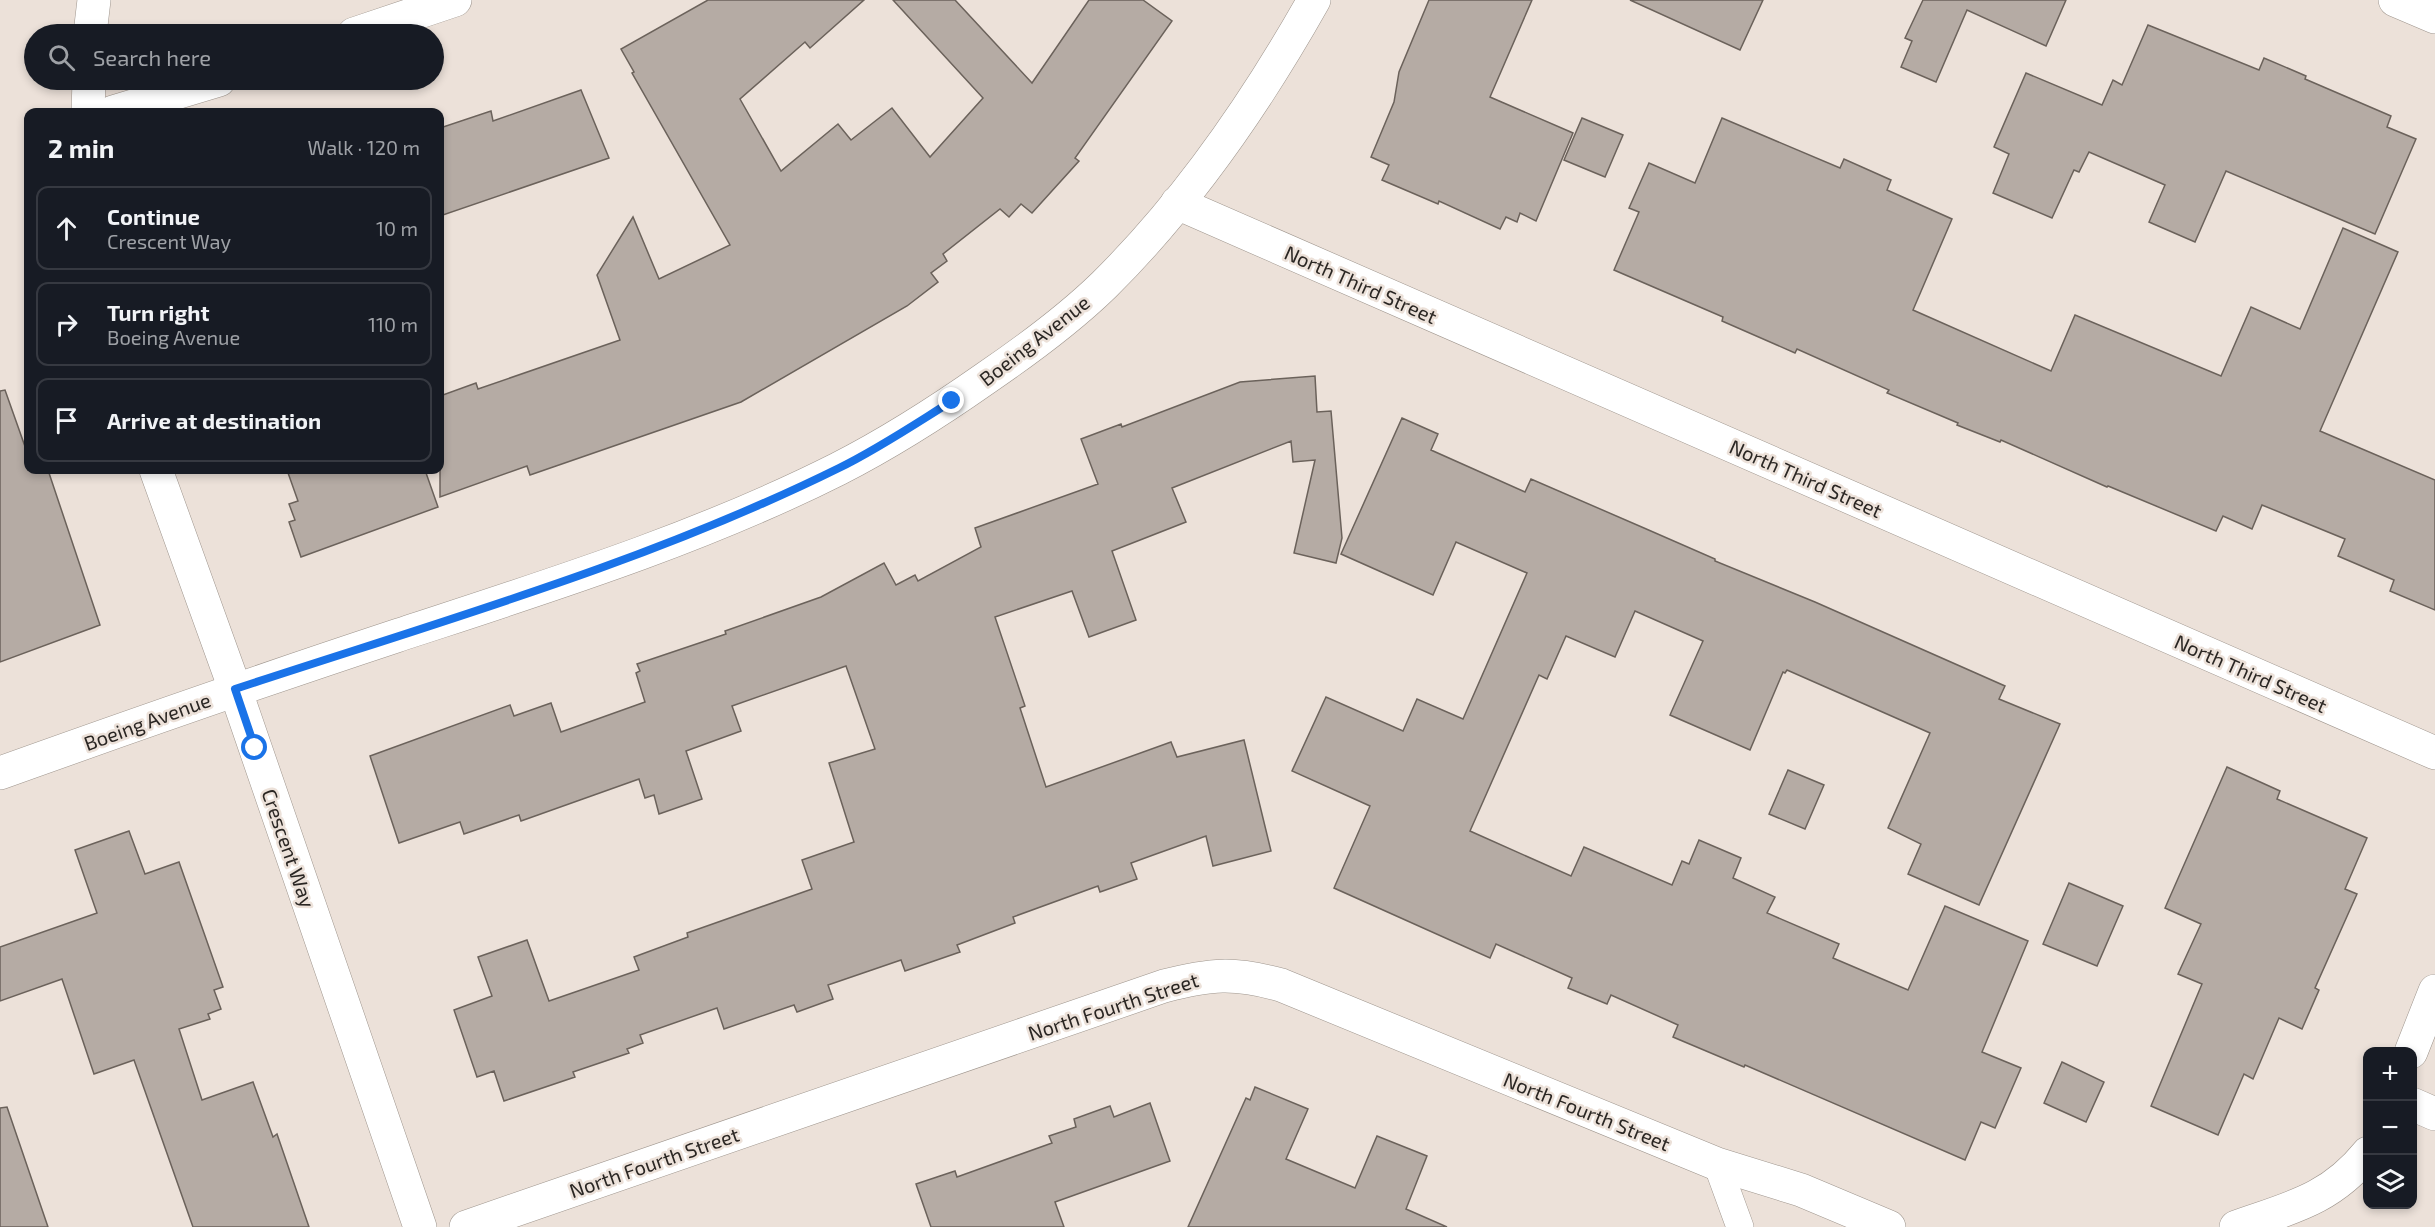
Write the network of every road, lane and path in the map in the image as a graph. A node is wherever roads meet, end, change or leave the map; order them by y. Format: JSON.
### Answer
{"nodes":[{"id":1,"x":94,"y":0,"type":"edge"},
{"id":2,"x":455,"y":0,"type":"edge"},
{"id":3,"x":1314,"y":0,"type":"edge"},
{"id":4,"x":2395,"y":0,"type":"edge"},
{"id":5,"x":2435,"y":17,"type":"edge"},
{"id":6,"x":91,"y":24,"type":"edge"},
{"id":7,"x":384,"y":24,"type":"edge"},
{"id":8,"x":89,"y":90,"type":"edge"},
{"id":9,"x":186,"y":90,"type":"edge"},
{"id":10,"x":88,"y":108,"type":"edge"},
{"id":11,"x":126,"y":108,"type":"edge"},
{"id":12,"x":1177,"y":203,"type":"junction"},
{"id":13,"x":157,"y":474,"type":"edge"},
{"id":14,"x":235,"y":689,"type":"junction"},
{"id":15,"x":2435,"y":753,"type":"edge"},
{"id":16,"x":0,"y":773,"type":"edge"},
{"id":17,"x":2435,"y":991,"type":"edge"},
{"id":18,"x":2413,"y":1047,"type":"edge"},
{"id":19,"x":2417,"y":1106,"type":"edge"},
{"id":20,"x":2435,"y":1114,"type":"edge"},
{"id":21,"x":2365,"y":1155,"type":"edge"},
{"id":22,"x":1717,"y":1164,"type":"junction"},
{"id":23,"x":420,"y":1227,"type":"edge"},
{"id":24,"x":466,"y":1227,"type":"edge"},
{"id":25,"x":1740,"y":1227,"type":"edge"},
{"id":26,"x":1889,"y":1227,"type":"edge"},
{"id":27,"x":2236,"y":1227,"type":"edge"}],
"edges":[{"from":1,"to":6,"type":"street"},
{"from":2,"to":7,"type":"street"},
{"from":3,"to":12,"type":"street","name":"Boeing Avenue"},
{"from":4,"to":5,"type":"street"},
{"from":8,"to":10,"type":"street"},
{"from":9,"to":11,"type":"street"},
{"from":12,"to":14,"type":"street","name":"Boeing Avenue"},
{"from":12,"to":15,"type":"street","name":"North Third Street"},
{"from":13,"to":14,"type":"street","name":"Crescent Way"},
{"from":14,"to":16,"type":"street","name":"Boeing Avenue"},
{"from":14,"to":23,"type":"street","name":"Crescent Way"},
{"from":17,"to":18,"type":"street"},
{"from":19,"to":20,"type":"street"},
{"from":21,"to":27,"type":"street"},
{"from":22,"to":24,"type":"street","name":"North Fourth Street"},
{"from":22,"to":25,"type":"lane"},
{"from":22,"to":26,"type":"street","name":"North Fourth Street"}]}
